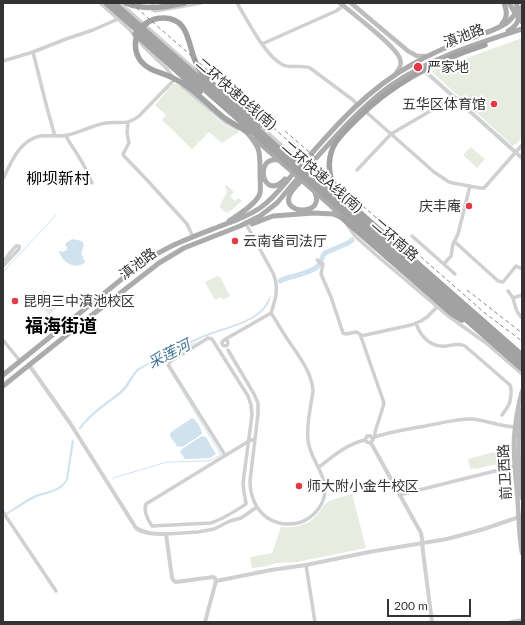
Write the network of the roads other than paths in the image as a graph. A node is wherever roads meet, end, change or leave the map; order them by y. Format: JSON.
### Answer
{"nodes":[{"id":1,"x":100,"y":3,"type":"edge"},
{"id":2,"x":106,"y":3,"type":"edge"},
{"id":3,"x":114,"y":3,"type":"edge"},
{"id":4,"x":120,"y":3,"type":"edge"},
{"id":5,"x":126,"y":3,"type":"edge"},
{"id":6,"x":153,"y":3,"type":"edge"},
{"id":7,"x":184,"y":3,"type":"edge"},
{"id":8,"x":201,"y":3,"type":"edge"},
{"id":9,"x":238,"y":3,"type":"edge"},
{"id":10,"x":351,"y":3,"type":"edge"},
{"id":11,"x":504,"y":3,"type":"edge"},
{"id":12,"x":509,"y":3,"type":"edge"},
{"id":13,"x":516,"y":3,"type":"edge"},
{"id":14,"x":342,"y":4,"type":"edge"},
{"id":15,"x":520,"y":10,"type":"edge"},
{"id":16,"x":121,"y":16,"type":"junction"},
{"id":17,"x":521,"y":20,"type":"edge"},
{"id":18,"x":497,"y":29,"type":"junction"},
{"id":19,"x":522,"y":29,"type":"edge"},
{"id":20,"x":490,"y":31,"type":"junction"},
{"id":21,"x":511,"y":31,"type":"junction"},
{"id":22,"x":502,"y":35,"type":"junction"},
{"id":23,"x":382,"y":38,"type":"junction"},
{"id":24,"x":262,"y":44,"type":"junction"},
{"id":25,"x":400,"y":45,"type":"junction"},
{"id":26,"x":485,"y":45,"type":"junction"},
{"id":27,"x":33,"y":52,"type":"junction"},
{"id":28,"x":430,"y":55,"type":"junction"},
{"id":29,"x":3,"y":61,"type":"edge"},
{"id":30,"x":423,"y":66,"type":"junction"},
{"id":31,"x":390,"y":78,"type":"junction"},
{"id":32,"x":175,"y":79,"type":"junction"},
{"id":33,"x":455,"y":97,"type":"junction"},
{"id":34,"x":357,"y":104,"type":"junction"},
{"id":35,"x":363,"y":108,"type":"junction"},
{"id":36,"x":224,"y":112,"type":"junction"},
{"id":37,"x":128,"y":122,"type":"junction"},
{"id":38,"x":245,"y":131,"type":"junction"},
{"id":39,"x":391,"y":134,"type":"junction"},
{"id":40,"x":66,"y":135,"type":"junction"},
{"id":41,"x":55,"y":136,"type":"junction"},
{"id":42,"x":275,"y":144,"type":"junction"},
{"id":43,"x":522,"y":144,"type":"edge"},
{"id":44,"x":516,"y":152,"type":"junction"},
{"id":45,"x":522,"y":158,"type":"edge"},
{"id":46,"x":279,"y":160,"type":"junction"},
{"id":47,"x":303,"y":160,"type":"dead end"},
{"id":48,"x":311,"y":166,"type":"dead end"},
{"id":49,"x":357,"y":170,"type":"dead end"},
{"id":50,"x":3,"y":179,"type":"edge"},
{"id":51,"x":92,"y":183,"type":"dead end"},
{"id":52,"x":470,"y":186,"type":"junction"},
{"id":53,"x":315,"y":192,"type":"junction"},
{"id":54,"x":250,"y":214,"type":"junction"},
{"id":55,"x":243,"y":218,"type":"junction"},
{"id":56,"x":342,"y":218,"type":"junction"},
{"id":57,"x":248,"y":224,"type":"junction"},
{"id":58,"x":212,"y":230,"type":"junction"},
{"id":59,"x":366,"y":230,"type":"junction"},
{"id":60,"x":412,"y":236,"type":"dead end"},
{"id":61,"x":193,"y":237,"type":"junction"},
{"id":62,"x":455,"y":242,"type":"junction"},
{"id":63,"x":318,"y":260,"type":"dead end"},
{"id":64,"x":444,"y":264,"type":"junction"},
{"id":65,"x":3,"y":266,"type":"edge"},
{"id":66,"x":522,"y":270,"type":"edge"},
{"id":67,"x":455,"y":274,"type":"dead end"},
{"id":68,"x":439,"y":282,"type":"junction"},
{"id":69,"x":508,"y":291,"type":"dead end"},
{"id":70,"x":445,"y":294,"type":"junction"},
{"id":71,"x":522,"y":295,"type":"edge"},
{"id":72,"x":513,"y":298,"type":"junction"},
{"id":73,"x":458,"y":304,"type":"junction"},
{"id":74,"x":437,"y":307,"type":"junction"},
{"id":75,"x":271,"y":314,"type":"junction"},
{"id":76,"x":522,"y":318,"type":"edge"},
{"id":77,"x":481,"y":319,"type":"junction"},
{"id":78,"x":475,"y":320,"type":"junction"},
{"id":79,"x":416,"y":323,"type":"junction"},
{"id":80,"x":477,"y":330,"type":"junction"},
{"id":81,"x":231,"y":336,"type":"junction"},
{"id":82,"x":361,"y":336,"type":"junction"},
{"id":83,"x":3,"y":340,"type":"edge"},
{"id":84,"x":224,"y":340,"type":"junction"},
{"id":85,"x":228,"y":344,"type":"junction"},
{"id":86,"x":222,"y":345,"type":"junction"},
{"id":87,"x":216,"y":346,"type":"junction"},
{"id":88,"x":228,"y":350,"type":"junction"},
{"id":89,"x":522,"y":354,"type":"edge"},
{"id":90,"x":20,"y":361,"type":"junction"},
{"id":91,"x":522,"y":362,"type":"edge"},
{"id":92,"x":29,"y":365,"type":"junction"},
{"id":93,"x":522,"y":369,"type":"edge"},
{"id":94,"x":522,"y":374,"type":"edge"},
{"id":95,"x":3,"y":375,"type":"edge"},
{"id":96,"x":3,"y":386,"type":"edge"},
{"id":97,"x":522,"y":390,"type":"edge"},
{"id":98,"x":522,"y":410,"type":"edge"},
{"id":99,"x":502,"y":415,"type":"dead end"},
{"id":100,"x":515,"y":427,"type":"junction"},
{"id":101,"x":374,"y":437,"type":"junction"},
{"id":102,"x":255,"y":439,"type":"junction"},
{"id":103,"x":365,"y":440,"type":"junction"},
{"id":104,"x":248,"y":441,"type":"junction"},
{"id":105,"x":371,"y":443,"type":"junction"},
{"id":106,"x":226,"y":455,"type":"junction"},
{"id":107,"x":515,"y":466,"type":"junction"},
{"id":108,"x":319,"y":467,"type":"junction"},
{"id":109,"x":399,"y":495,"type":"junction"},
{"id":110,"x":522,"y":498,"type":"edge"},
{"id":111,"x":257,"y":508,"type":"junction"},
{"id":112,"x":3,"y":512,"type":"edge"},
{"id":113,"x":520,"y":517,"type":"edge"},
{"id":114,"x":166,"y":534,"type":"junction"},
{"id":115,"x":423,"y":543,"type":"junction"},
{"id":116,"x":522,"y":553,"type":"edge"},
{"id":117,"x":306,"y":565,"type":"junction"},
{"id":118,"x":216,"y":581,"type":"junction"},
{"id":119,"x":56,"y":591,"type":"dead end"},
{"id":120,"x":522,"y":620,"type":"edge"},
{"id":121,"x":205,"y":622,"type":"edge"},
{"id":122,"x":315,"y":622,"type":"edge"},
{"id":123,"x":432,"y":622,"type":"edge"},
{"id":124,"x":511,"y":622,"type":"edge"}],
"edges":[{"from":1,"to":16,"type":"street"},
{"from":2,"to":16,"type":"highway","name":"二环快速A线(南)"},
{"from":3,"to":16,"type":"main road","name":"二环南路"},
{"from":3,"to":42,"type":"highway","name":"二环快速B线(南)"},
{"from":4,"to":89,"type":"street"},
{"from":5,"to":7,"type":"highway"},
{"from":6,"to":8,"type":"street"},
{"from":9,"to":24,"type":"street"},
{"from":10,"to":25,"type":"main road"},
{"from":11,"to":20,"type":"main road"},
{"from":12,"to":15,"type":"main road"},
{"from":13,"to":15,"type":"main road"},
{"from":14,"to":23,"type":"main road"},
{"from":14,"to":24,"type":"street"},
{"from":15,"to":17,"type":"main road"},
{"from":15,"to":18,"type":"main road","name":"滇池路"},
{"from":16,"to":27,"type":"street"},
{"from":16,"to":32,"type":"street"},
{"from":16,"to":36,"type":"highway"},
{"from":16,"to":80,"type":"highway","name":"二环快速A线(南)"},
{"from":16,"to":91,"type":"main road","name":"二环南路"},
{"from":17,"to":21,"type":"main road"},
{"from":18,"to":20,"type":"main road","name":"滇池路"},
{"from":18,"to":22,"type":"main road","name":"滇池路"},
{"from":19,"to":21,"type":"main road"},
{"from":20,"to":28,"type":"main road","name":"滇池路"},
{"from":21,"to":22,"type":"main road"},
{"from":21,"to":26,"type":"main road"},
{"from":22,"to":26,"type":"main road"},
{"from":22,"to":30,"type":"main road","name":"滇池路"},
{"from":23,"to":25,"type":"main road"},
{"from":23,"to":31,"type":"main road"},
{"from":24,"to":34,"type":"street"},
{"from":25,"to":28,"type":"main road"},
{"from":26,"to":68,"type":"highway"},
{"from":27,"to":29,"type":"street"},
{"from":27,"to":41,"type":"street"},
{"from":28,"to":31,"type":"main road","name":"滇池路"},
{"from":30,"to":33,"type":"street"},
{"from":30,"to":35,"type":"main road","name":"滇池路"},
{"from":31,"to":34,"type":"main road","name":"滇池路"},
{"from":32,"to":37,"type":"street"},
{"from":32,"to":38,"type":"street"},
{"from":33,"to":39,"type":"street"},
{"from":33,"to":44,"type":"street"},
{"from":34,"to":47,"type":"main road","name":"滇池路"},
{"from":35,"to":39,"type":"street"},
{"from":35,"to":48,"type":"main road","name":"滇池路"},
{"from":36,"to":38,"type":"highway"},
{"from":36,"to":42,"type":"highway"},
{"from":36,"to":59,"type":"main road","name":"二环南路"},
{"from":37,"to":40,"type":"street"},
{"from":37,"to":61,"type":"street"},
{"from":38,"to":46,"type":"main road"},
{"from":38,"to":58,"type":"main road"},
{"from":39,"to":49,"type":"street"},
{"from":39,"to":52,"type":"street"},
{"from":40,"to":41,"type":"street"},
{"from":40,"to":51,"type":"street"},
{"from":41,"to":50,"type":"street"},
{"from":42,"to":70,"type":"highway","name":"二环快速B线(南)"},
{"from":43,"to":44,"type":"street"},
{"from":44,"to":45,"type":"street"},
{"from":44,"to":52,"type":"street"},
{"from":46,"to":53,"type":"main road"},
{"from":46,"to":54,"type":"main road","name":"滇池路"},
{"from":52,"to":62,"type":"street"},
{"from":53,"to":56,"type":"main road"},
{"from":53,"to":57,"type":"main road"},
{"from":54,"to":55,"type":"main road","name":"滇池路"},
{"from":54,"to":57,"type":"main road"},
{"from":55,"to":57,"type":"street"},
{"from":55,"to":58,"type":"main road","name":"滇池路"},
{"from":56,"to":57,"type":"main road"},
{"from":56,"to":59,"type":"main road"},
{"from":56,"to":74,"type":"street"},
{"from":56,"to":80,"type":"highway"},
{"from":57,"to":75,"type":"street"},
{"from":57,"to":92,"type":"main road","name":"滇池路"},
{"from":58,"to":61,"type":"main road","name":"滇池路"},
{"from":59,"to":93,"type":"main road","name":"二环南路"},
{"from":60,"to":64,"type":"street"},
{"from":61,"to":90,"type":"main road","name":"滇池路"},
{"from":62,"to":64,"type":"street"},
{"from":62,"to":66,"type":"street"},
{"from":63,"to":82,"type":"street"},
{"from":64,"to":67,"type":"street"},
{"from":65,"to":65,"type":"street"},
{"from":68,"to":73,"type":"highway"},
{"from":68,"to":77,"type":"highway"},
{"from":69,"to":72,"type":"street"},
{"from":70,"to":73,"type":"highway"},
{"from":70,"to":78,"type":"highway","name":"二环快速B线(南)"},
{"from":71,"to":72,"type":"street"},
{"from":72,"to":76,"type":"street"},
{"from":73,"to":77,"type":"highway"},
{"from":73,"to":78,"type":"highway"},
{"from":74,"to":79,"type":"street"},
{"from":74,"to":94,"type":"street"},
{"from":75,"to":81,"type":"street"},
{"from":75,"to":108,"type":"street"},
{"from":77,"to":89,"type":"highway"},
{"from":78,"to":91,"type":"highway","name":"二环快速B线(南)"},
{"from":79,"to":82,"type":"street"},
{"from":79,"to":99,"type":"street"},
{"from":80,"to":93,"type":"highway","name":"二环快速A线(南)"},
{"from":81,"to":84,"type":"street"},
{"from":81,"to":85,"type":"street"},
{"from":82,"to":101,"type":"street"},
{"from":83,"to":90,"type":"street"},
{"from":84,"to":85,"type":"street"},
{"from":84,"to":86,"type":"street"},
{"from":85,"to":86,"type":"street"},
{"from":85,"to":88,"type":"street"},
{"from":86,"to":87,"type":"street"},
{"from":86,"to":88,"type":"street"},
{"from":87,"to":104,"type":"street"},
{"from":87,"to":106,"type":"street"},
{"from":88,"to":102,"type":"street"},
{"from":90,"to":95,"type":"main road","name":"滇池路"},
{"from":92,"to":96,"type":"main road","name":"滇池路"},
{"from":92,"to":114,"type":"street"},
{"from":97,"to":100,"type":"main road","name":"前卫西路"},
{"from":98,"to":110,"type":"main road","name":"前卫西路"},
{"from":100,"to":101,"type":"street"},
{"from":100,"to":107,"type":"main road","name":"前卫西路"},
{"from":101,"to":103,"type":"street"},
{"from":101,"to":105,"type":"street"},
{"from":102,"to":104,"type":"street"},
{"from":102,"to":111,"type":"street"},
{"from":103,"to":105,"type":"street"},
{"from":103,"to":108,"type":"street"},
{"from":104,"to":106,"type":"street"},
{"from":104,"to":106,"type":"street"},
{"from":105,"to":109,"type":"street"},
{"from":107,"to":109,"type":"street"},
{"from":107,"to":113,"type":"main road","name":"前卫西路"},
{"from":108,"to":111,"type":"street"},
{"from":109,"to":115,"type":"street"},
{"from":111,"to":114,"type":"street"},
{"from":112,"to":119,"type":"street"},
{"from":113,"to":115,"type":"street"},
{"from":113,"to":116,"type":"main road","name":"前卫西路"},
{"from":114,"to":118,"type":"street"},
{"from":115,"to":117,"type":"street"},
{"from":115,"to":123,"type":"street"},
{"from":117,"to":118,"type":"street"},
{"from":117,"to":122,"type":"street"},
{"from":118,"to":121,"type":"street"},
{"from":120,"to":124,"type":"street"}]}
